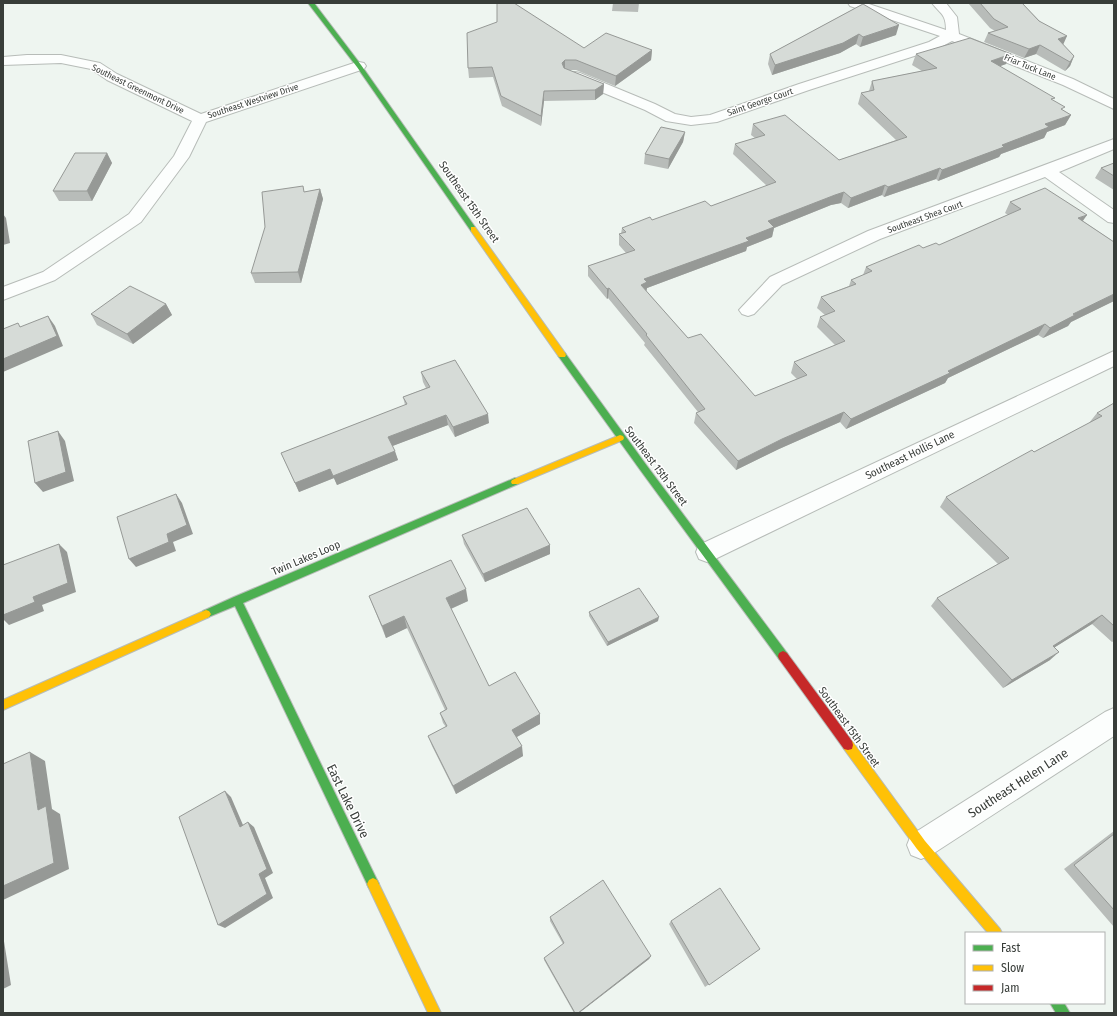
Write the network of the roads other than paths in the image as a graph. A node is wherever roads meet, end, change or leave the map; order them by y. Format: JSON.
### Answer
{"nodes":[{"id":1,"x":311,"y":3,"type":"edge"},
{"id":2,"x":854,"y":3,"type":"edge"},
{"id":3,"x":938,"y":3,"type":"edge"},
{"id":4,"x":952,"y":36,"type":"junction"},
{"id":5,"x":3,"y":61,"type":"edge"},
{"id":6,"x":359,"y":66,"type":"junction"},
{"id":7,"x":570,"y":74,"type":"edge"},
{"id":8,"x":1114,"y":105,"type":"edge"},
{"id":9,"x":200,"y":119,"type":"junction"},
{"id":10,"x":1114,"y":144,"type":"edge"},
{"id":11,"x":1047,"y":171,"type":"junction"},
{"id":12,"x":1114,"y":218,"type":"edge"},
{"id":13,"x":3,"y":294,"type":"edge"},
{"id":14,"x":748,"y":310,"type":"dead end"},
{"id":15,"x":1114,"y":358,"type":"edge"},
{"id":16,"x":620,"y":438,"type":"junction"},
{"id":17,"x":707,"y":552,"type":"junction"},
{"id":18,"x":237,"y":600,"type":"junction"},
{"id":19,"x":3,"y":705,"type":"edge"},
{"id":20,"x":1114,"y":721,"type":"edge"},
{"id":21,"x":921,"y":845,"type":"junction"},
{"id":22,"x":995,"y":932,"type":"edge"},
{"id":23,"x":1057,"y":1004,"type":"edge"},
{"id":24,"x":435,"y":1013,"type":"edge"},
{"id":25,"x":1064,"y":1013,"type":"edge"}],
"edges":[{"from":1,"to":6,"type":"main road","name":"Southeast 15th Street"},
{"from":2,"to":4,"type":"street","name":"Friar Tuck Lane"},
{"from":3,"to":4,"type":"street"},
{"from":4,"to":7,"type":"street","name":"Saint George Court"},
{"from":4,"to":8,"type":"street","name":"Friar Tuck Lane"},
{"from":5,"to":9,"type":"street","name":"Southeast Greenmont Drive"},
{"from":6,"to":9,"type":"street","name":"Southeast Westview Drive"},
{"from":6,"to":16,"type":"main road","name":"Southeast 15th Street"},
{"from":9,"to":13,"type":"street","name":"Southeast Westview Drive"},
{"from":10,"to":11,"type":"street","name":"Southeast Shea Court"},
{"from":11,"to":12,"type":"street"},
{"from":11,"to":14,"type":"street","name":"Southeast Shea Court"},
{"from":15,"to":17,"type":"street","name":"Southeast Hollis Lane"},
{"from":16,"to":17,"type":"main road","name":"Southeast 15th Street"},
{"from":16,"to":18,"type":"main road","name":"Twin Lakes Loop"},
{"from":17,"to":21,"type":"main road","name":"Southeast 15th Street"},
{"from":18,"to":19,"type":"main road","name":"Twin Lakes Loop"},
{"from":18,"to":24,"type":"main road","name":"East Lake Drive"},
{"from":20,"to":21,"type":"street","name":"Southeast Helen Lane"},
{"from":21,"to":22,"type":"main road","name":"Southeast 15th Street"},
{"from":23,"to":25,"type":"main road"}]}
